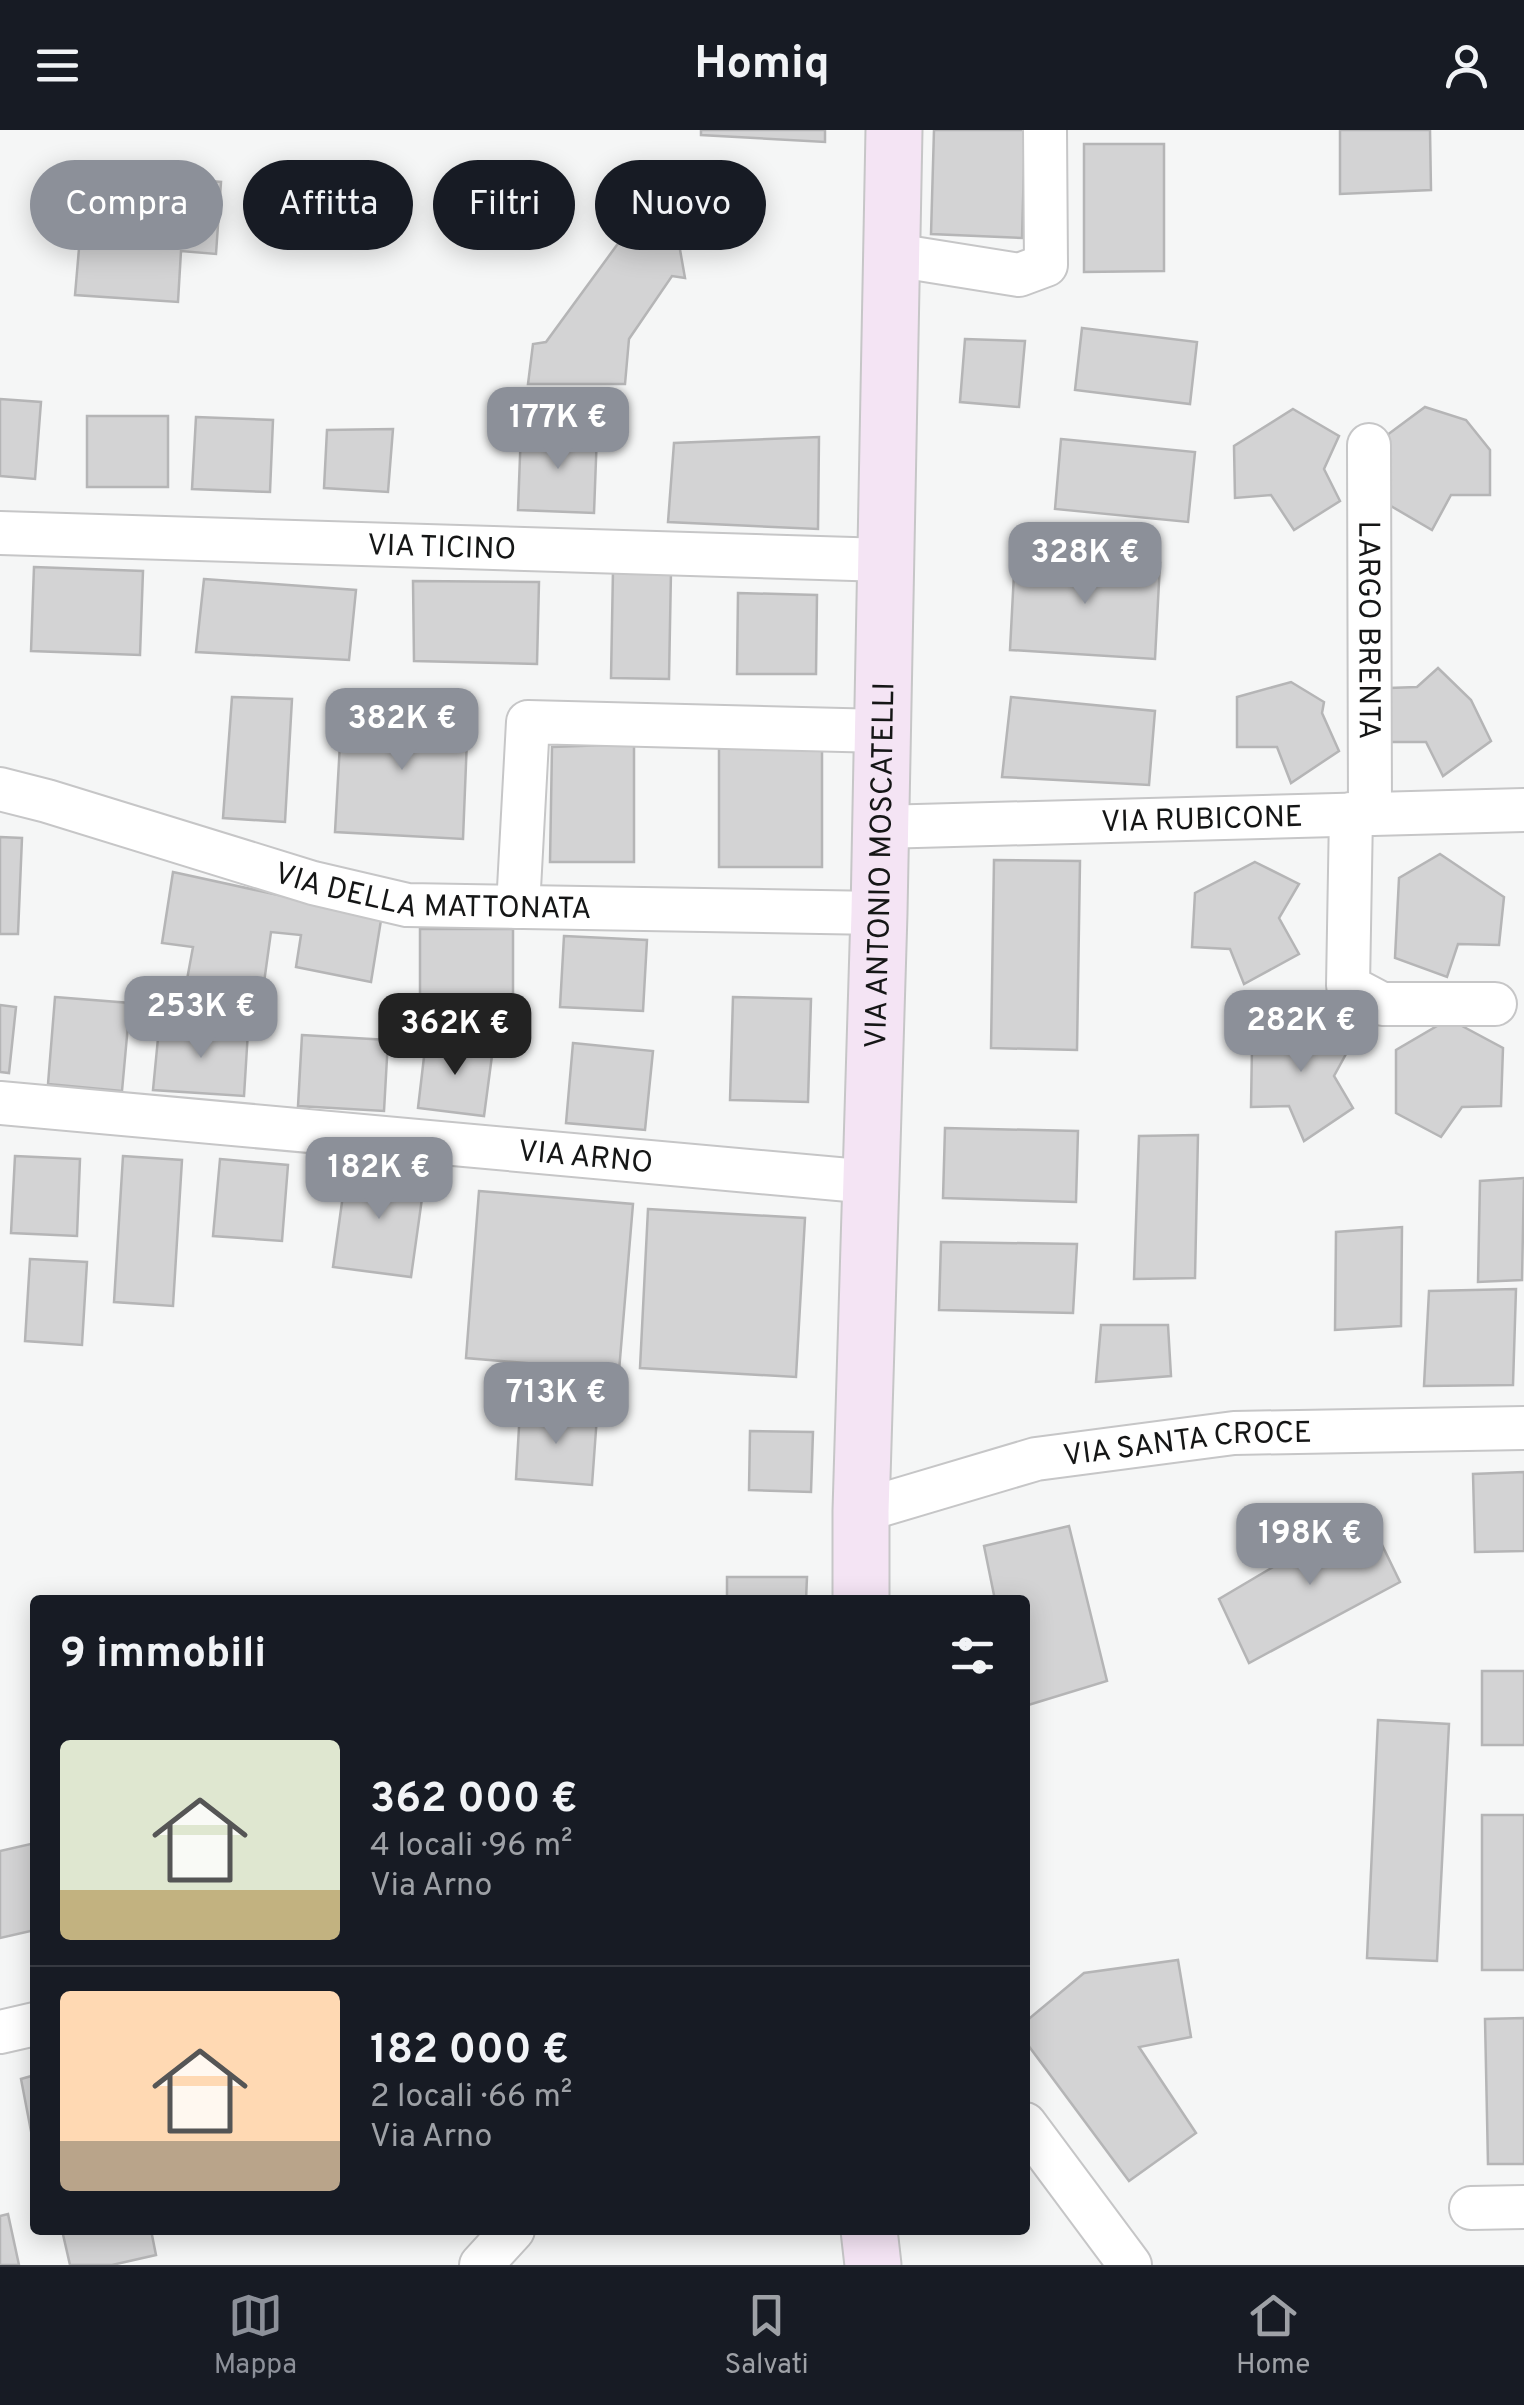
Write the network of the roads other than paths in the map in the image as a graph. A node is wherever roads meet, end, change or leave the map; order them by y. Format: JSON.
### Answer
{"nodes":[{"id":1,"x":894,"y":130,"type":"edge"},
{"id":2,"x":1045,"y":130,"type":"edge"},
{"id":3,"x":894,"y":255,"type":"junction"},
{"id":4,"x":1369,"y":445,"type":"dead end"},
{"id":5,"x":0,"y":533,"type":"edge"},
{"id":6,"x":886,"y":560,"type":"junction"},
{"id":7,"x":882,"y":730,"type":"junction"},
{"id":8,"x":0,"y":790,"type":"edge"},
{"id":9,"x":1524,"y":810,"type":"edge"},
{"id":10,"x":1360,"y":814,"type":"junction"},
{"id":11,"x":880,"y":827,"type":"junction"},
{"id":12,"x":518,"y":906,"type":"junction"},
{"id":13,"x":879,"y":913,"type":"junction"},
{"id":14,"x":1495,"y":1004,"type":"dead end"},
{"id":15,"x":0,"y":1103,"type":"edge"},
{"id":16,"x":871,"y":1182,"type":"junction"},
{"id":17,"x":1524,"y":1428,"type":"edge"},
{"id":18,"x":861,"y":1512,"type":"junction"},
{"id":19,"x":861,"y":1595,"type":"edge"},
{"id":20,"x":30,"y":2025,"type":"edge"},
{"id":21,"x":0,"y":2032,"type":"edge"},
{"id":22,"x":1030,"y":2131,"type":"edge"},
{"id":23,"x":1524,"y":2207,"type":"edge"},
{"id":24,"x":1471,"y":2208,"type":"dead end"},
{"id":25,"x":508,"y":2235,"type":"edge"},
{"id":26,"x":870,"y":2235,"type":"edge"},
{"id":27,"x":481,"y":2265,"type":"edge"},
{"id":28,"x":873,"y":2265,"type":"edge"},
{"id":29,"x":1130,"y":2265,"type":"edge"}],
"edges":[{"from":1,"to":3,"type":"street","name":"VIA ANTONIO MOSCATELLI"},
{"from":2,"to":3,"type":"street"},
{"from":3,"to":6,"type":"street","name":"VIA ANTONIO MOSCATELLI"},
{"from":4,"to":10,"type":"street","name":"LARGO BRENTA"},
{"from":5,"to":6,"type":"street","name":"VIA TICINO"},
{"from":6,"to":7,"type":"street","name":"VIA ANTONIO MOSCATELLI"},
{"from":7,"to":11,"type":"street","name":"VIA ANTONIO MOSCATELLI"},
{"from":7,"to":12,"type":"street"},
{"from":8,"to":12,"type":"street","name":"VIA DELLA MATTONATA"},
{"from":9,"to":10,"type":"street","name":"VIA RUBICONE"},
{"from":10,"to":11,"type":"street","name":"VIA RUBICONE"},
{"from":10,"to":14,"type":"street","name":"LARGO BRENTA"},
{"from":11,"to":13,"type":"street","name":"VIA ANTONIO MOSCATELLI"},
{"from":12,"to":13,"type":"street","name":"VIA DELLA MATTONATA"},
{"from":13,"to":16,"type":"street","name":"VIA ANTONIO MOSCATELLI"},
{"from":15,"to":16,"type":"street","name":"VIA ARNO"},
{"from":16,"to":18,"type":"street","name":"VIA ANTONIO MOSCATELLI"},
{"from":17,"to":18,"type":"street","name":"VIA SANTA CROCE"},
{"from":18,"to":19,"type":"street","name":"VIA ANTONIO MOSCATELLI"},
{"from":20,"to":21,"type":"street"},
{"from":22,"to":29,"type":"street"},
{"from":23,"to":24,"type":"street"},
{"from":25,"to":27,"type":"street"},
{"from":26,"to":28,"type":"street"}]}
